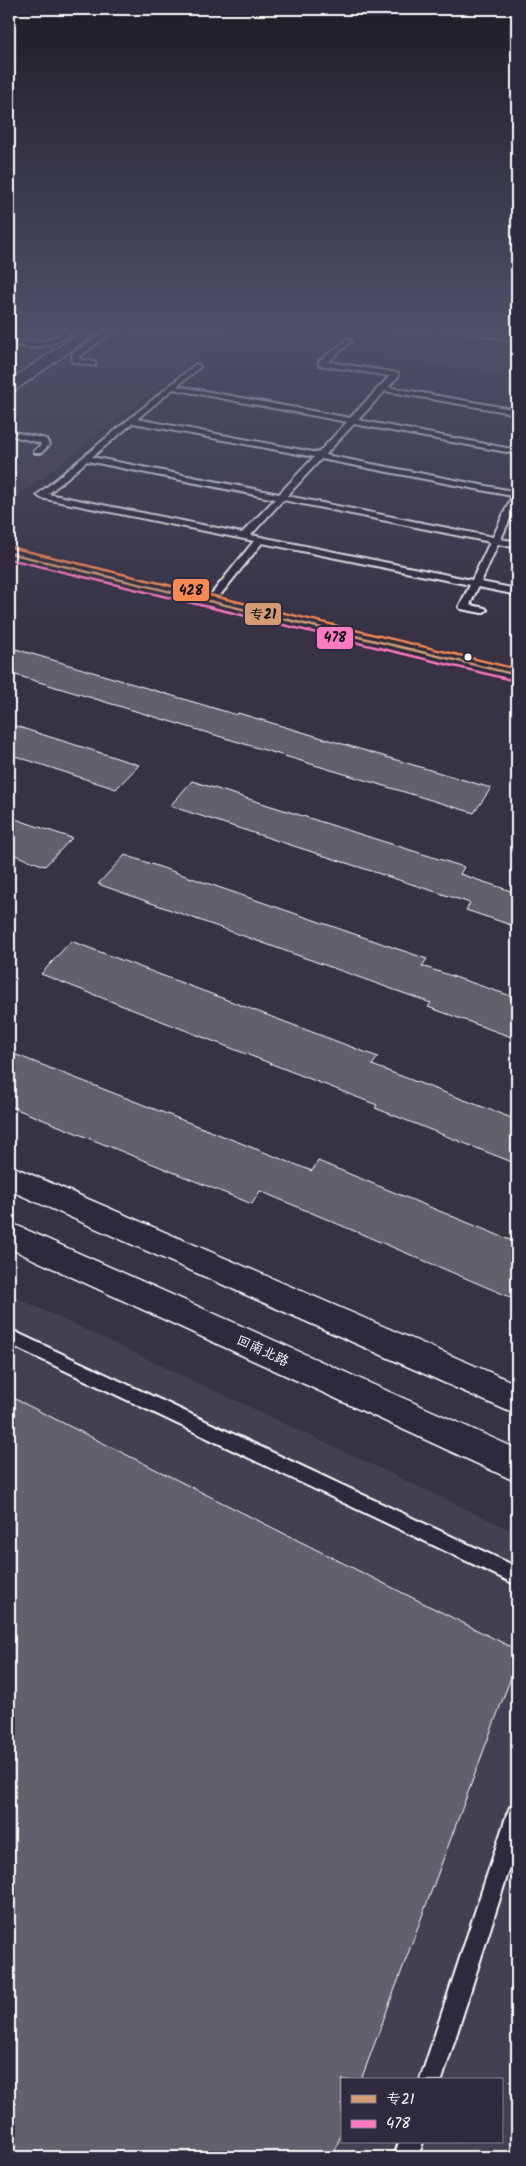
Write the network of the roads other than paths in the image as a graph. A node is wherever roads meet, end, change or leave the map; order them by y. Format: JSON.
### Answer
{"nodes":[{"id":1,"x":124,"y":426,"type":"edge"},
{"id":2,"x":164,"y":426,"type":"edge"},
{"id":3,"x":346,"y":426,"type":"edge"},
{"id":4,"x":383,"y":426,"type":"edge"},
{"id":5,"x":9,"y":433,"type":"edge"},
{"id":6,"x":38,"y":452,"type":"dead end"},
{"id":7,"x":517,"y":452,"type":"edge"},
{"id":8,"x":320,"y":455,"type":"junction"},
{"id":9,"x":86,"y":458,"type":"junction"},
{"id":10,"x":517,"y":495,"type":"edge"},
{"id":11,"x":282,"y":496,"type":"junction"},
{"id":12,"x":244,"y":537,"type":"junction"},
{"id":13,"x":260,"y":540,"type":"junction"},
{"id":14,"x":495,"y":541,"type":"junction"},
{"id":15,"x":517,"y":545,"type":"edge"},
{"id":16,"x":9,"y":554,"type":"edge"},
{"id":17,"x":476,"y":583,"type":"junction"},
{"id":18,"x":517,"y":592,"type":"edge"},
{"id":19,"x":210,"y":602,"type":"junction"},
{"id":20,"x":482,"y":610,"type":"dead end"},
{"id":21,"x":517,"y":675,"type":"edge"},
{"id":22,"x":9,"y":1176,"type":"edge"},
{"id":23,"x":9,"y":1234,"type":"edge"},
{"id":24,"x":9,"y":1336,"type":"edge"},
{"id":25,"x":517,"y":1400,"type":"edge"},
{"id":26,"x":517,"y":1466,"type":"edge"},
{"id":27,"x":517,"y":1576,"type":"edge"},
{"id":28,"x":517,"y":1814,"type":"edge"},
{"id":29,"x":432,"y":2078,"type":"edge"},
{"id":30,"x":410,"y":2144,"type":"edge"},
{"id":31,"x":406,"y":2157,"type":"edge"}],
"edges":[{"from":1,"to":9,"type":"lane"},
{"from":2,"to":8,"type":"lane"},
{"from":3,"to":8,"type":"lane"},
{"from":4,"to":7,"type":"lane"},
{"from":5,"to":6,"type":"lane"},
{"from":8,"to":10,"type":"lane"},
{"from":8,"to":11,"type":"lane"},
{"from":9,"to":11,"type":"lane"},
{"from":9,"to":12,"type":"lane"},
{"from":10,"to":14,"type":"lane"},
{"from":11,"to":12,"type":"lane"},
{"from":11,"to":14,"type":"lane"},
{"from":12,"to":13,"type":"lane"},
{"from":13,"to":17,"type":"lane"},
{"from":13,"to":19,"type":"lane"},
{"from":14,"to":15,"type":"lane"},
{"from":14,"to":17,"type":"lane"},
{"from":16,"to":19,"type":"street"},
{"from":17,"to":18,"type":"lane"},
{"from":17,"to":20,"type":"lane"},
{"from":19,"to":21,"type":"street"},
{"from":22,"to":25,"type":"street"},
{"from":23,"to":26,"type":"street","name":"回南北路"},
{"from":24,"to":27,"type":"lane"},
{"from":28,"to":29,"type":"lane"},
{"from":30,"to":31,"type":"lane"}]}
